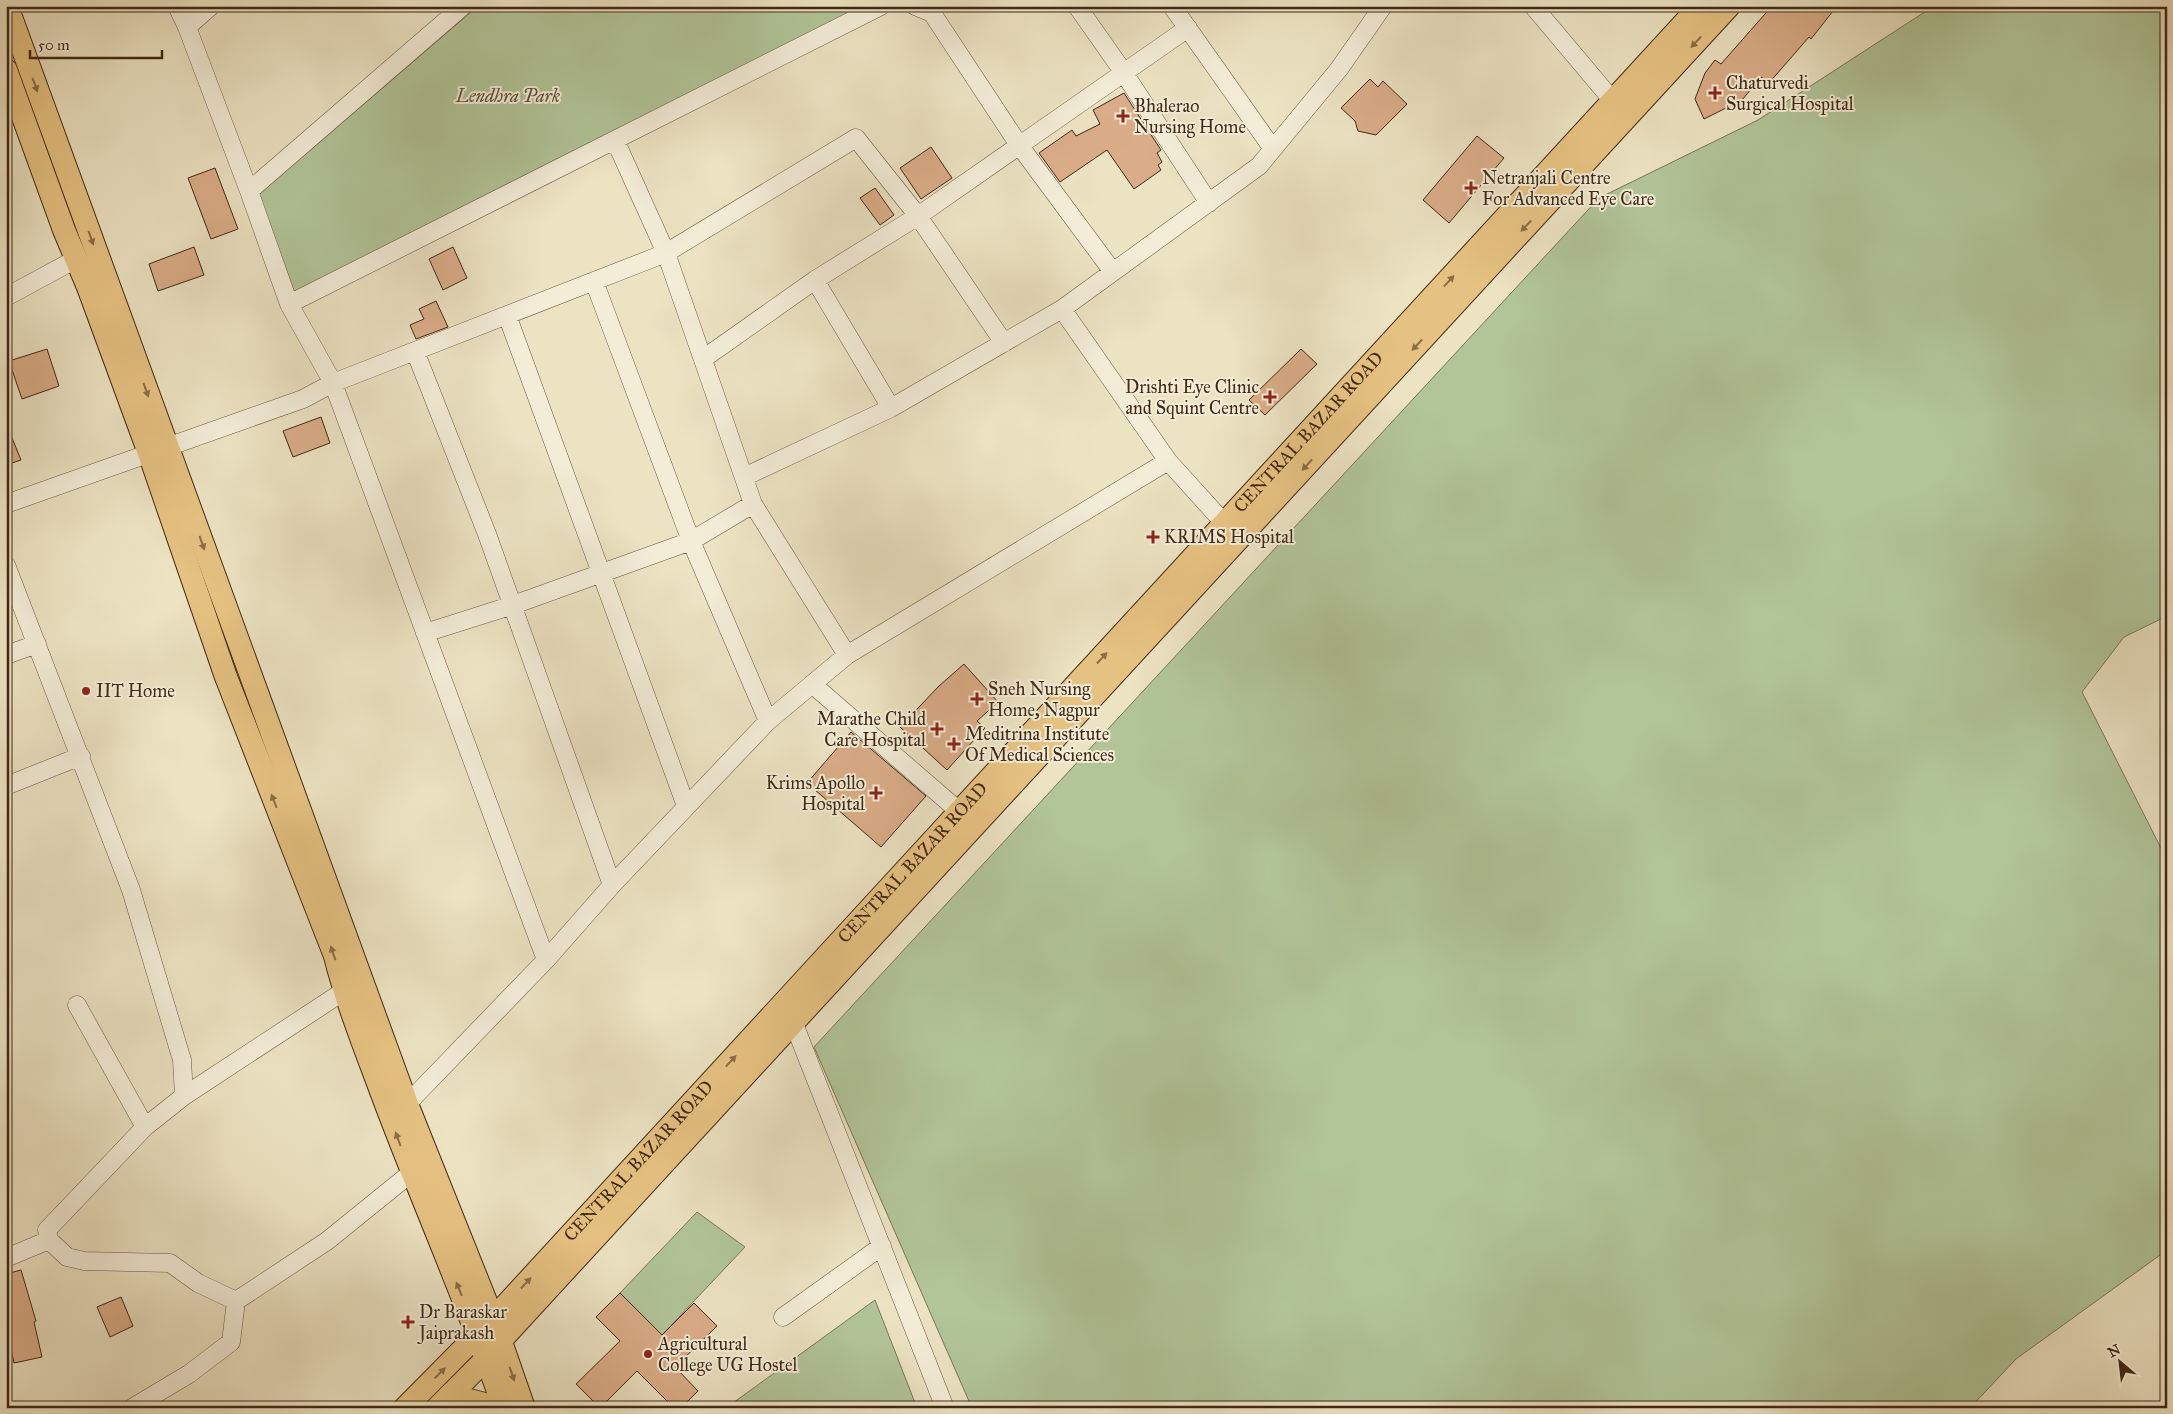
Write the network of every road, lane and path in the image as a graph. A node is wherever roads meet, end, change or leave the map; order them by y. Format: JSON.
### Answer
{"nodes":[{"id":1,"x":7,"y":6,"type":"edge"},
{"id":2,"x":177,"y":6,"type":"edge"},
{"id":3,"x":211,"y":6,"type":"edge"},
{"id":4,"x":463,"y":6,"type":"edge"},
{"id":5,"x":881,"y":6,"type":"edge"},
{"id":6,"x":915,"y":6,"type":"edge"},
{"id":7,"x":1077,"y":6,"type":"edge"},
{"id":8,"x":1172,"y":6,"type":"edge"},
{"id":9,"x":1383,"y":6,"type":"edge"},
{"id":10,"x":1533,"y":6,"type":"edge"},
{"id":11,"x":1700,"y":6,"type":"edge"},
{"id":12,"x":1729,"y":6,"type":"edge"},
{"id":13,"x":187,"y":27,"type":"junction"},
{"id":14,"x":1188,"y":28,"type":"junction"},
{"id":15,"x":6,"y":70,"type":"edge"},
{"id":16,"x":1124,"y":72,"type":"junction"},
{"id":17,"x":1621,"y":108,"type":"junction"},
{"id":18,"x":615,"y":140,"type":"junction"},
{"id":19,"x":1019,"y":145,"type":"junction"},
{"id":20,"x":1273,"y":149,"type":"junction"},
{"id":21,"x":249,"y":191,"type":"junction"},
{"id":22,"x":1209,"y":202,"type":"junction"},
{"id":23,"x":918,"y":216,"type":"junction"},
{"id":24,"x":666,"y":253,"type":"junction"},
{"id":25,"x":76,"y":259,"type":"junction"},
{"id":26,"x":1113,"y":272,"type":"junction"},
{"id":27,"x":815,"y":280,"type":"junction"},
{"id":28,"x":594,"y":281,"type":"junction"},
{"id":29,"x":6,"y":297,"type":"edge"},
{"id":30,"x":289,"y":304,"type":"junction"},
{"id":31,"x":1062,"y":309,"type":"junction"},
{"id":32,"x":507,"y":315,"type":"junction"},
{"id":33,"x":1004,"y":343,"type":"junction"},
{"id":34,"x":415,"y":351,"type":"junction"},
{"id":35,"x":703,"y":359,"type":"junction"},
{"id":36,"x":333,"y":383,"type":"junction"},
{"id":37,"x":891,"y":408,"type":"junction"},
{"id":38,"x":158,"y":451,"type":"junction"},
{"id":39,"x":1168,"y":461,"type":"junction"},
{"id":40,"x":744,"y":477,"type":"junction"},
{"id":41,"x":6,"y":504,"type":"edge"},
{"id":42,"x":753,"y":504,"type":"junction"},
{"id":43,"x":1225,"y":524,"type":"junction"},
{"id":44,"x":691,"y":542,"type":"junction"},
{"id":45,"x":6,"y":565,"type":"edge"},
{"id":46,"x":601,"y":573,"type":"junction"},
{"id":47,"x":513,"y":605,"type":"junction"},
{"id":48,"x":425,"y":633,"type":"junction"},
{"id":49,"x":37,"y":644,"type":"junction"},
{"id":50,"x":6,"y":655,"type":"edge"},
{"id":51,"x":847,"y":655,"type":"junction"},
{"id":52,"x":812,"y":684,"type":"junction"},
{"id":53,"x":768,"y":720,"type":"junction"},
{"id":54,"x":81,"y":756,"type":"junction"},
{"id":55,"x":6,"y":786,"type":"edge"},
{"id":56,"x":686,"y":806,"type":"junction"},
{"id":57,"x":960,"y":812,"type":"junction"},
{"id":58,"x":612,"y":885,"type":"junction"},
{"id":59,"x":546,"y":960,"type":"junction"},
{"id":60,"x":344,"y":991,"type":"junction"},
{"id":61,"x":77,"y":1005,"type":"dead end"},
{"id":62,"x":794,"y":1024,"type":"junction"},
{"id":63,"x":184,"y":1096,"type":"junction"},
{"id":64,"x":407,"y":1104,"type":"junction"},
{"id":65,"x":145,"y":1127,"type":"junction"},
{"id":66,"x":411,"y":1173,"type":"junction"},
{"id":67,"x":49,"y":1240,"type":"junction"},
{"id":68,"x":882,"y":1246,"type":"junction"},
{"id":69,"x":6,"y":1258,"type":"edge"},
{"id":70,"x":236,"y":1301,"type":"junction"},
{"id":71,"x":783,"y":1317,"type":"dead end"},
{"id":72,"x":486,"y":1327,"type":"junction"},
{"id":73,"x":501,"y":1340,"type":"junction"},
{"id":74,"x":486,"y":1358,"type":"junction"},
{"id":75,"x":444,"y":1401,"type":"edge"},
{"id":76,"x":132,"y":1408,"type":"edge"},
{"id":77,"x":405,"y":1408,"type":"edge"},
{"id":78,"x":502,"y":1408,"type":"edge"},
{"id":79,"x":524,"y":1408,"type":"edge"},
{"id":80,"x":946,"y":1408,"type":"edge"}],
"edges":[{"from":1,"to":38,"type":"main road","one_way":true},
{"from":2,"to":13,"type":"street"},
{"from":3,"to":13,"type":"street"},
{"from":4,"to":21,"type":"street"},
{"from":5,"to":18,"type":"street"},
{"from":6,"to":19,"type":"street"},
{"from":7,"to":16,"type":"street"},
{"from":8,"to":14,"type":"street"},
{"from":9,"to":20,"type":"street"},
{"from":10,"to":17,"type":"street"},
{"from":11,"to":17,"type":"main road","name":"CENTRAL BAZAR ROAD"},
{"from":12,"to":17,"type":"main road","name":"CENTRAL BAZAR ROAD","one_way":true},
{"from":13,"to":21,"type":"street"},
{"from":14,"to":16,"type":"street"},
{"from":14,"to":20,"type":"street"},
{"from":15,"to":25,"type":"main road"},
{"from":16,"to":19,"type":"street"},
{"from":16,"to":22,"type":"street"},
{"from":43,"to":17,"type":"main road","name":"CENTRAL BAZAR ROAD","one_way":true},
{"from":17,"to":62,"type":"main road","name":"CENTRAL BAZAR ROAD","one_way":true},
{"from":18,"to":24,"type":"street"},
{"from":18,"to":30,"type":"street"},
{"from":19,"to":23,"type":"street"},
{"from":19,"to":26,"type":"street"},
{"from":20,"to":22,"type":"street"},
{"from":21,"to":30,"type":"street"},
{"from":22,"to":26,"type":"street"},
{"from":23,"to":24,"type":"street"},
{"from":23,"to":27,"type":"street"},
{"from":23,"to":33,"type":"street"},
{"from":24,"to":28,"type":"street"},
{"from":24,"to":35,"type":"street"},
{"from":25,"to":29,"type":"street"},
{"from":25,"to":38,"type":"main road"},
{"from":26,"to":31,"type":"street"},
{"from":27,"to":35,"type":"street"},
{"from":27,"to":37,"type":"street"},
{"from":28,"to":32,"type":"street"},
{"from":28,"to":44,"type":"street"},
{"from":30,"to":36,"type":"street"},
{"from":31,"to":33,"type":"street"},
{"from":31,"to":39,"type":"street"},
{"from":32,"to":34,"type":"street"},
{"from":32,"to":46,"type":"street"},
{"from":33,"to":37,"type":"street"},
{"from":34,"to":36,"type":"street"},
{"from":34,"to":47,"type":"street"},
{"from":35,"to":40,"type":"street"},
{"from":36,"to":38,"type":"street"},
{"from":36,"to":48,"type":"street"},
{"from":37,"to":40,"type":"street"},
{"from":38,"to":41,"type":"street"},
{"from":60,"to":38,"type":"main road","one_way":true},
{"from":38,"to":64,"type":"main road","one_way":true},
{"from":39,"to":43,"type":"street"},
{"from":39,"to":51,"type":"street"},
{"from":40,"to":42,"type":"street"},
{"from":42,"to":44,"type":"street"},
{"from":42,"to":51,"type":"street"},
{"from":57,"to":43,"type":"main road","name":"CENTRAL BAZAR ROAD","one_way":true},
{"from":44,"to":46,"type":"street"},
{"from":44,"to":53,"type":"street"},
{"from":45,"to":49,"type":"street"},
{"from":46,"to":47,"type":"street"},
{"from":46,"to":56,"type":"street"},
{"from":47,"to":48,"type":"street"},
{"from":47,"to":58,"type":"street"},
{"from":48,"to":59,"type":"street"},
{"from":49,"to":50,"type":"street"},
{"from":49,"to":54,"type":"street"},
{"from":51,"to":52,"type":"street"},
{"from":52,"to":53,"type":"street"},
{"from":52,"to":57,"type":"street"},
{"from":53,"to":56,"type":"street"},
{"from":54,"to":55,"type":"street"},
{"from":54,"to":63,"type":"street"},
{"from":56,"to":58,"type":"street"},
{"from":72,"to":57,"type":"main road","name":"CENTRAL BAZAR ROAD","one_way":true},
{"from":58,"to":59,"type":"street"},
{"from":59,"to":64,"type":"street"},
{"from":60,"to":63,"type":"street"},
{"from":66,"to":60,"type":"main road","one_way":true},
{"from":61,"to":65,"type":"street"},
{"from":62,"to":68,"type":"street"},
{"from":62,"to":73,"type":"main road","name":"CENTRAL BAZAR ROAD"},
{"from":63,"to":65,"type":"street"},
{"from":64,"to":72,"type":"main road"},
{"from":65,"to":67,"type":"street"},
{"from":66,"to":70,"type":"street"},
{"from":72,"to":66,"type":"main road","one_way":true},
{"from":67,"to":69,"type":"street"},
{"from":67,"to":70,"type":"street"},
{"from":68,"to":71,"type":"street"},
{"from":68,"to":80,"type":"street"},
{"from":70,"to":76,"type":"street"},
{"from":72,"to":73,"type":"main road"},
{"from":72,"to":74,"type":"main road"},
{"from":77,"to":72,"type":"main road","name":"CENTRAL BAZAR ROAD","one_way":true},
{"from":73,"to":74,"type":"main road","name":"CENTRAL BAZAR ROAD"},
{"from":73,"to":79,"type":"main road","one_way":true},
{"from":74,"to":75,"type":"main road","name":"CENTRAL BAZAR ROAD"},
{"from":74,"to":78,"type":"main road"},
{"from":75,"to":78,"type":"main road"}]}
